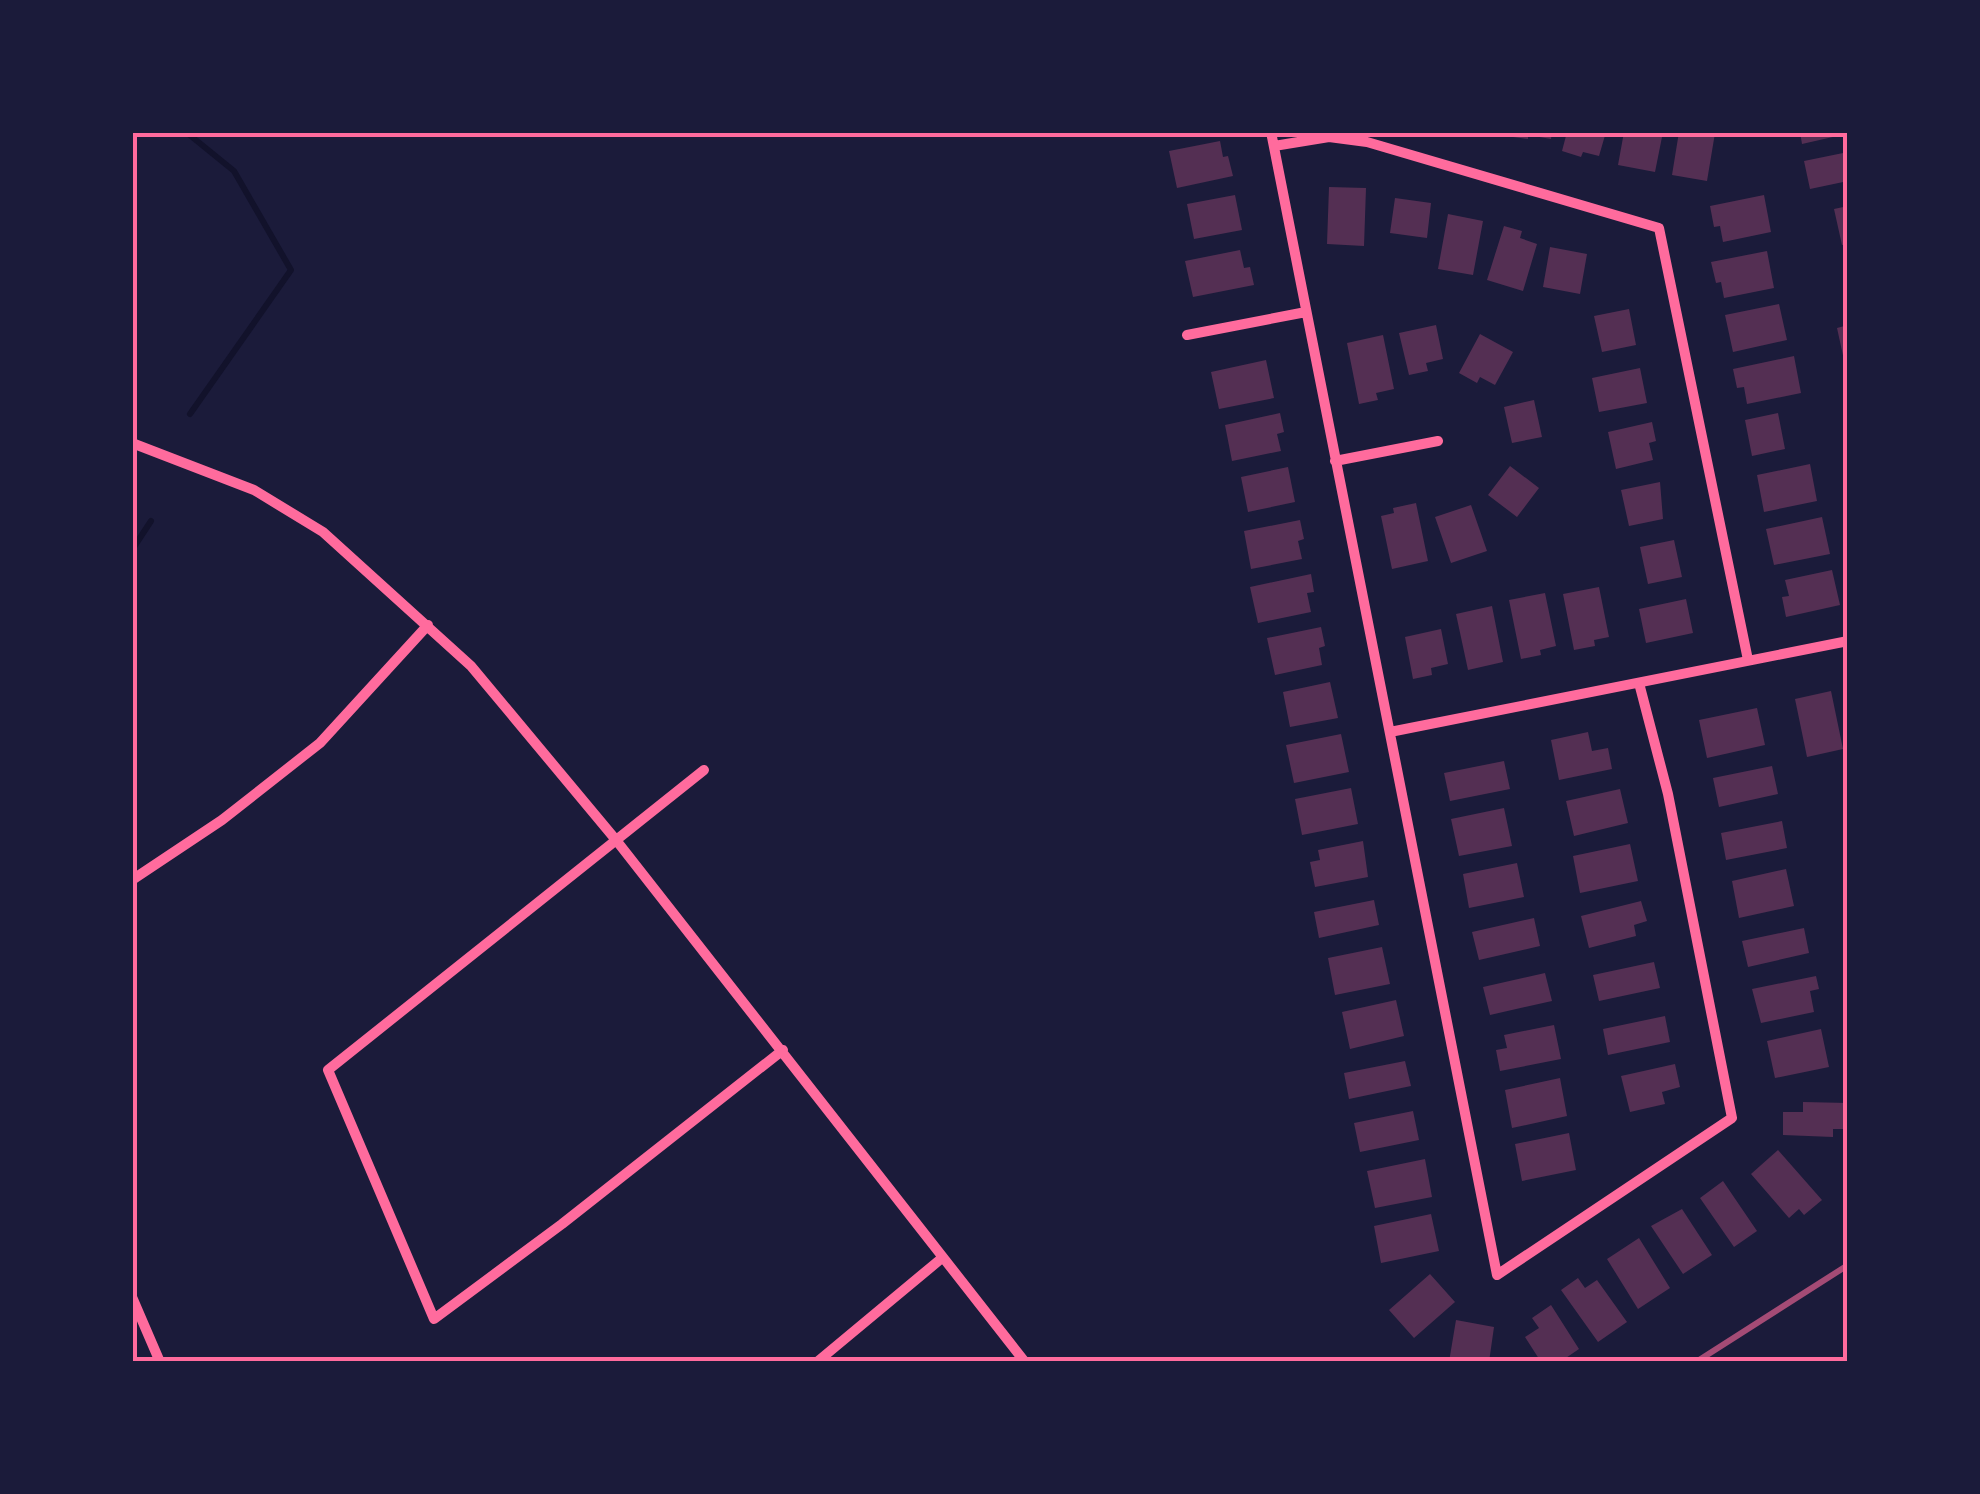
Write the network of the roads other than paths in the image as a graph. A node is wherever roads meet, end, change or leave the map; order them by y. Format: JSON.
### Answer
{"nodes":[{"id":1,"x":1271,"y":132,"type":"edge"},
{"id":2,"x":1274,"y":146,"type":"junction"},
{"id":3,"x":1306,"y":312,"type":"junction"},
{"id":4,"x":1187,"y":335,"type":"dead end"},
{"id":5,"x":1438,"y":440,"type":"dead end"},
{"id":6,"x":132,"y":442,"type":"edge"},
{"id":7,"x":1335,"y":462,"type":"junction"},
{"id":8,"x":428,"y":626,"type":"junction"},
{"id":9,"x":1848,"y":640,"type":"edge"},
{"id":10,"x":1748,"y":660,"type":"junction"},
{"id":11,"x":1639,"y":683,"type":"junction"},
{"id":12,"x":1390,"y":732,"type":"junction"},
{"id":13,"x":704,"y":770,"type":"dead end"},
{"id":14,"x":616,"y":840,"type":"junction"},
{"id":15,"x":132,"y":880,"type":"edge"},
{"id":16,"x":782,"y":1050,"type":"junction"},
{"id":17,"x":942,"y":1258,"type":"junction"},
{"id":18,"x":132,"y":1297,"type":"edge"},
{"id":19,"x":160,"y":1362,"type":"edge"},
{"id":20,"x":817,"y":1362,"type":"edge"},
{"id":21,"x":1025,"y":1362,"type":"edge"}],
"edges":[{"from":1,"to":2,"type":"street"},
{"from":2,"to":3,"type":"street"},
{"from":2,"to":10,"type":"street"},
{"from":3,"to":4,"type":"street"},
{"from":3,"to":7,"type":"street"},
{"from":5,"to":7,"type":"street"},
{"from":6,"to":8,"type":"street"},
{"from":7,"to":12,"type":"street"},
{"from":8,"to":14,"type":"street"},
{"from":8,"to":15,"type":"street"},
{"from":9,"to":10,"type":"street"},
{"from":10,"to":11,"type":"street"},
{"from":11,"to":12,"type":"street"},
{"from":11,"to":12,"type":"street"},
{"from":13,"to":14,"type":"street"},
{"from":14,"to":16,"type":"street"},
{"from":14,"to":16,"type":"street"},
{"from":16,"to":17,"type":"street"},
{"from":17,"to":20,"type":"street"},
{"from":17,"to":21,"type":"street"},
{"from":18,"to":19,"type":"street"}]}
